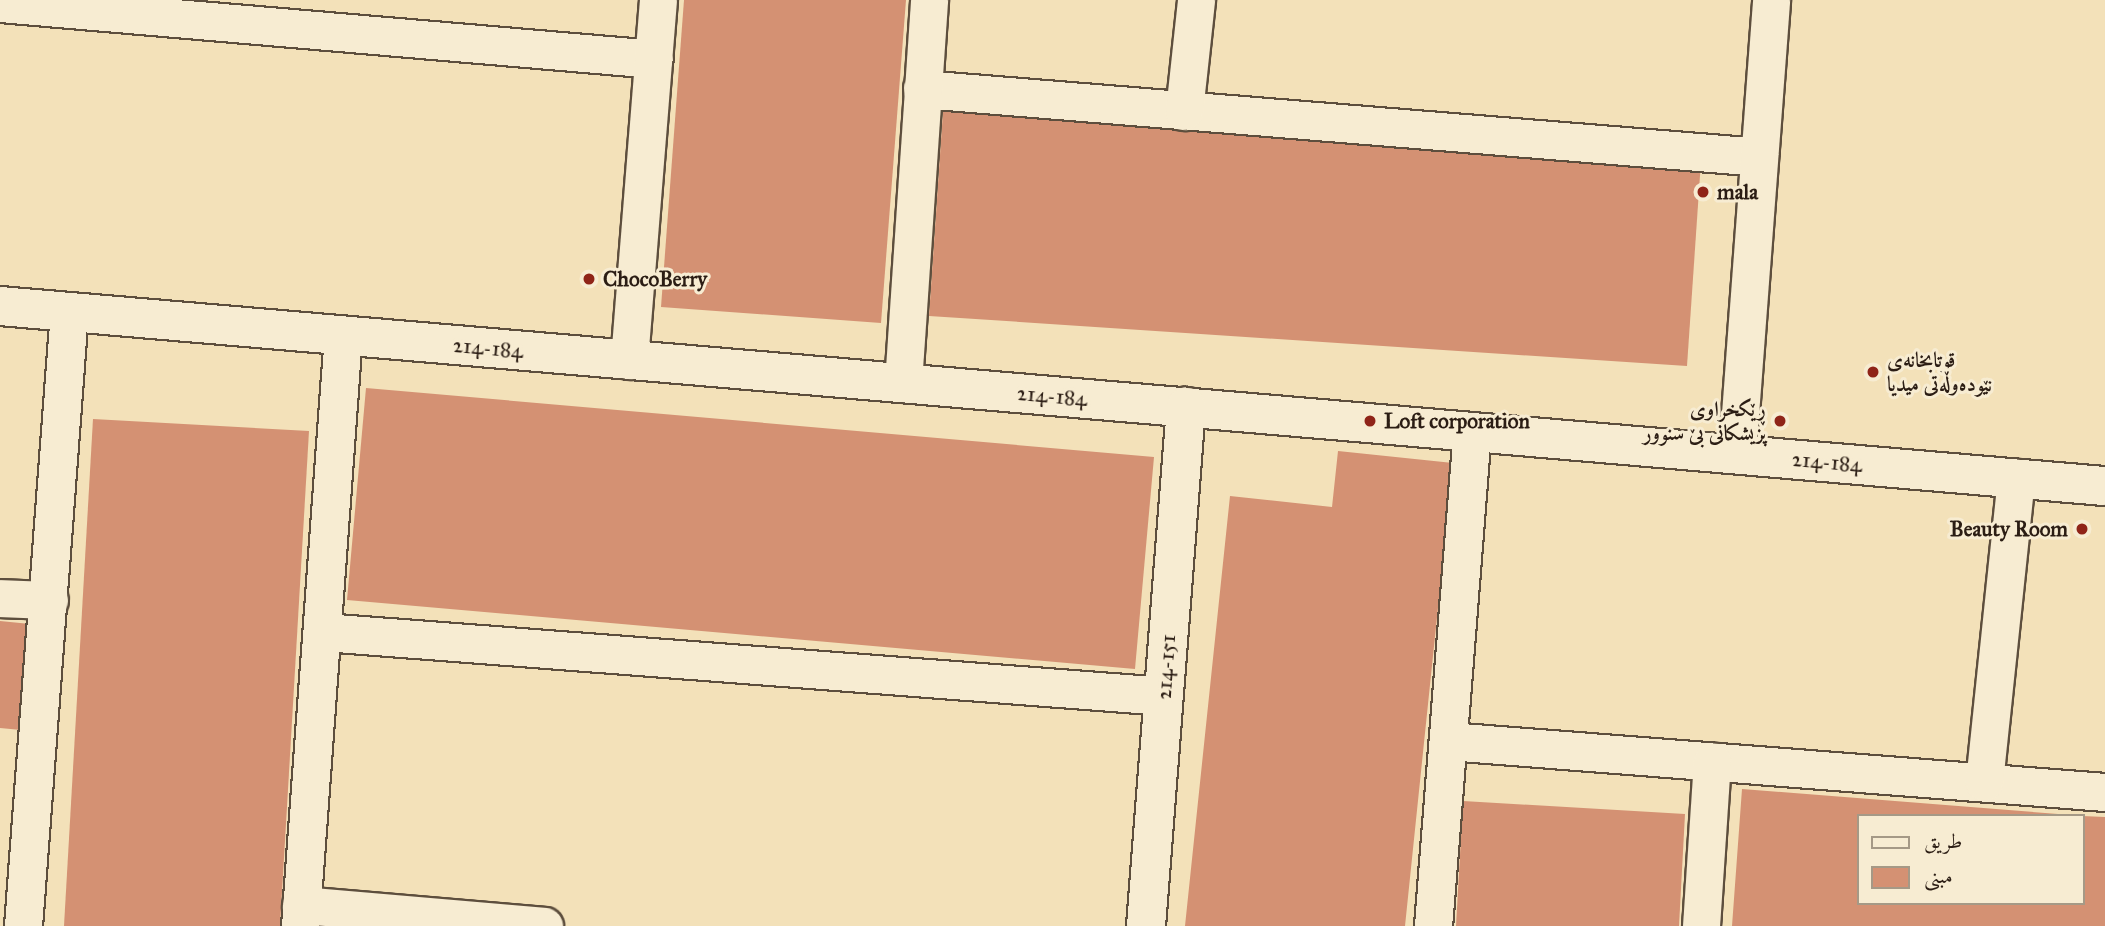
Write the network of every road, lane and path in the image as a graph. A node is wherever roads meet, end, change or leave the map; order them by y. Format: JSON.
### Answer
{"nodes":[{"id":1,"x":658,"y":0,"type":"edge"},
{"id":2,"x":929,"y":0,"type":"edge"},
{"id":3,"x":1196,"y":0,"type":"edge"},
{"id":4,"x":1771,"y":0,"type":"edge"},
{"id":5,"x":0,"y":3,"type":"edge"},
{"id":6,"x":654,"y":59,"type":"junction"},
{"id":7,"x":922,"y":89,"type":"junction"},
{"id":8,"x":1184,"y":111,"type":"junction"},
{"id":9,"x":1759,"y":157,"type":"junction"},
{"id":10,"x":0,"y":306,"type":"edge"},
{"id":11,"x":69,"y":312,"type":"junction"},
{"id":12,"x":343,"y":335,"type":"junction"},
{"id":13,"x":629,"y":360,"type":"junction"},
{"id":14,"x":903,"y":383,"type":"junction"},
{"id":15,"x":1186,"y":407,"type":"junction"},
{"id":16,"x":1472,"y":432,"type":"junction"},
{"id":17,"x":1737,"y":454,"type":"junction"},
{"id":18,"x":2016,"y":478,"type":"junction"},
{"id":19,"x":2105,"y":486,"type":"edge"},
{"id":20,"x":0,"y":598,"type":"edge"},
{"id":21,"x":49,"y":600,"type":"junction"},
{"id":22,"x":323,"y":632,"type":"junction"},
{"id":23,"x":1164,"y":696,"type":"junction"},
{"id":24,"x":1448,"y":741,"type":"junction"},
{"id":25,"x":1712,"y":761,"type":"junction"},
{"id":26,"x":1984,"y":782,"type":"junction"},
{"id":27,"x":2105,"y":792,"type":"edge"},
{"id":28,"x":13,"y":885,"type":"edge"},
{"id":29,"x":300,"y":915,"type":"edge"},
{"id":30,"x":23,"y":926,"type":"edge"},
{"id":31,"x":544,"y":926,"type":"edge"},
{"id":32,"x":1146,"y":926,"type":"edge"},
{"id":33,"x":1433,"y":926,"type":"edge"},
{"id":34,"x":1701,"y":926,"type":"edge"}],
"edges":[{"from":1,"to":6,"type":"street"},
{"from":2,"to":7,"type":"street"},
{"from":3,"to":8,"type":"street"},
{"from":4,"to":9,"type":"street"},
{"from":5,"to":6,"type":"street"},
{"from":6,"to":13,"type":"street"},
{"from":7,"to":8,"type":"street"},
{"from":7,"to":14,"type":"street"},
{"from":8,"to":9,"type":"street"},
{"from":9,"to":17,"type":"street"},
{"from":10,"to":11,"type":"street","name":"214-184"},
{"from":11,"to":12,"type":"street","name":"214-184"},
{"from":11,"to":21,"type":"street"},
{"from":12,"to":13,"type":"street","name":"214-184"},
{"from":12,"to":22,"type":"street"},
{"from":13,"to":14,"type":"street","name":"214-184"},
{"from":14,"to":15,"type":"street","name":"214-184"},
{"from":15,"to":16,"type":"street","name":"214-184"},
{"from":15,"to":23,"type":"street","name":"214-151"},
{"from":16,"to":17,"type":"street","name":"214-184"},
{"from":16,"to":24,"type":"street"},
{"from":17,"to":18,"type":"street","name":"214-184"},
{"from":18,"to":19,"type":"street","name":"214-184"},
{"from":18,"to":26,"type":"street"},
{"from":20,"to":21,"type":"street"},
{"from":21,"to":28,"type":"street"},
{"from":22,"to":23,"type":"street"},
{"from":22,"to":29,"type":"street"},
{"from":23,"to":32,"type":"street","name":"214-151"},
{"from":24,"to":25,"type":"street"},
{"from":24,"to":33,"type":"street"},
{"from":25,"to":26,"type":"street"},
{"from":25,"to":34,"type":"street"},
{"from":26,"to":27,"type":"street"},
{"from":28,"to":30,"type":"street"},
{"from":29,"to":31,"type":"street"}]}
